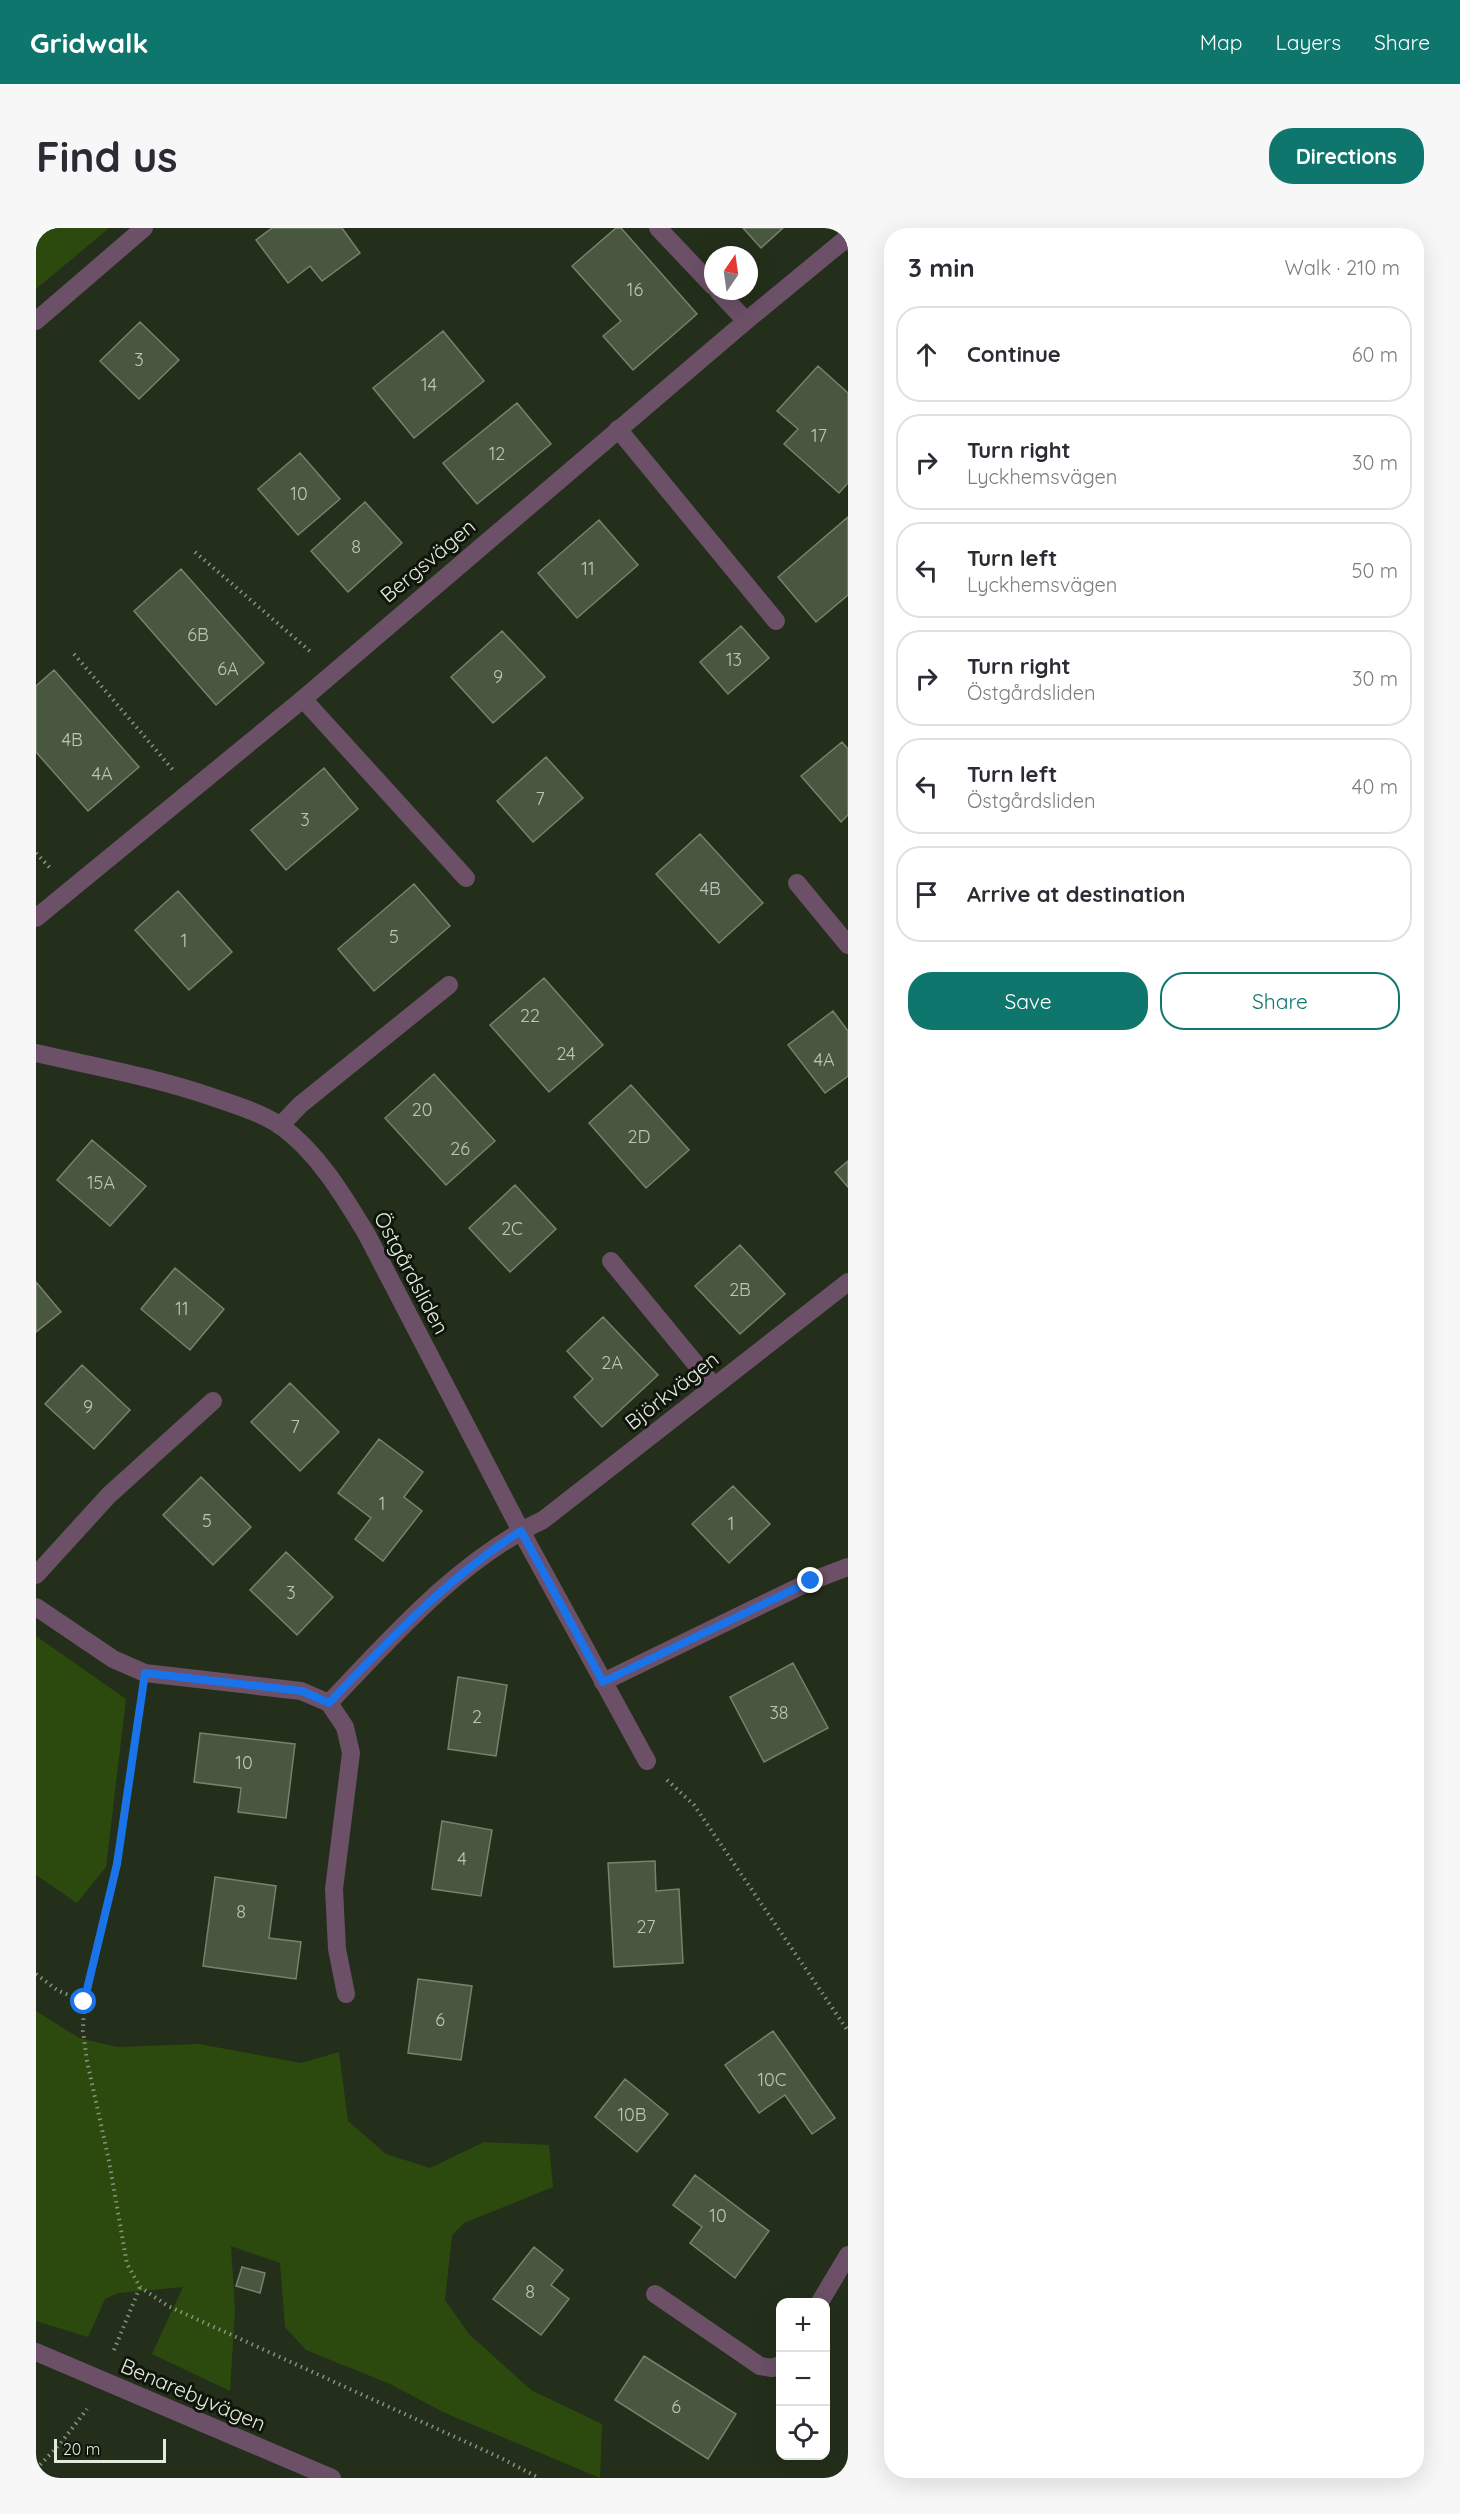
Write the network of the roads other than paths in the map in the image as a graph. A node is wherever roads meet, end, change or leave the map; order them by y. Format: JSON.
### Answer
{"nodes":[{"id":1,"x":144,"y":228,"type":"edge"},
{"id":2,"x":658,"y":228,"type":"edge"},
{"id":3,"x":848,"y":237,"type":"edge"},
{"id":4,"x":704,"y":277,"type":"edge"},
{"id":5,"x":726,"y":300,"type":"edge"},
{"id":6,"x":36,"y":321,"type":"edge"},
{"id":7,"x":746,"y":321,"type":"junction"},
{"id":8,"x":618,"y":429,"type":"junction"},
{"id":9,"x":776,"y":621,"type":"dead end"},
{"id":10,"x":303,"y":699,"type":"junction"},
{"id":11,"x":466,"y":878,"type":"dead end"},
{"id":12,"x":797,"y":883,"type":"dead end"},
{"id":13,"x":36,"y":918,"type":"edge"},
{"id":14,"x":848,"y":945,"type":"edge"},
{"id":15,"x":449,"y":985,"type":"dead end"},
{"id":16,"x":36,"y":1053,"type":"edge"},
{"id":17,"x":280,"y":1126,"type":"junction"},
{"id":18,"x":611,"y":1261,"type":"dead end"},
{"id":19,"x":848,"y":1282,"type":"edge"},
{"id":20,"x":714,"y":1386,"type":"junction"},
{"id":21,"x":213,"y":1401,"type":"dead end"},
{"id":22,"x":521,"y":1531,"type":"junction"},
{"id":23,"x":848,"y":1567,"type":"edge"},
{"id":24,"x":36,"y":1575,"type":"edge"},
{"id":25,"x":36,"y":1607,"type":"edge"},
{"id":26,"x":603,"y":1682,"type":"junction"},
{"id":27,"x":329,"y":1703,"type":"junction"},
{"id":28,"x":647,"y":1761,"type":"road end"},
{"id":29,"x":346,"y":1994,"type":"dead end"},
{"id":30,"x":848,"y":2255,"type":"edge"},
{"id":31,"x":654,"y":2294,"type":"dead end"},
{"id":32,"x":822,"y":2298,"type":"edge"},
{"id":33,"x":36,"y":2352,"type":"edge"},
{"id":34,"x":776,"y":2366,"type":"edge"},
{"id":35,"x":332,"y":2478,"type":"edge"}],
"edges":[{"from":1,"to":6,"type":"street"},
{"from":2,"to":4,"type":"street"},
{"from":3,"to":7,"type":"street","name":"Bergsvägen"},
{"from":5,"to":7,"type":"street"},
{"from":7,"to":8,"type":"street","name":"Bergsvägen"},
{"from":8,"to":9,"type":"street"},
{"from":8,"to":10,"type":"street","name":"Bergsvägen"},
{"from":10,"to":11,"type":"street"},
{"from":10,"to":13,"type":"street","name":"Bergsvägen"},
{"from":12,"to":14,"type":"street"},
{"from":15,"to":17,"type":"street"},
{"from":16,"to":17,"type":"street","name":"Östgårdsliden"},
{"from":17,"to":22,"type":"street","name":"Östgårdsliden"},
{"from":18,"to":20,"type":"street"},
{"from":19,"to":20,"type":"street","name":"Björkvägen"},
{"from":20,"to":22,"type":"street","name":"Björkvägen"},
{"from":21,"to":24,"type":"street"},
{"from":22,"to":26,"type":"street","name":"Östgårdsliden"},
{"from":22,"to":27,"type":"street","name":"Björkvägen"},
{"from":23,"to":26,"type":"street"},
{"from":25,"to":27,"type":"street"},
{"from":26,"to":28,"type":"street","name":"Östgårdsliden"},
{"from":27,"to":29,"type":"street"},
{"from":30,"to":32,"type":"street"},
{"from":31,"to":34,"type":"street"},
{"from":33,"to":35,"type":"street","name":"Benarebyvägen"}]}
